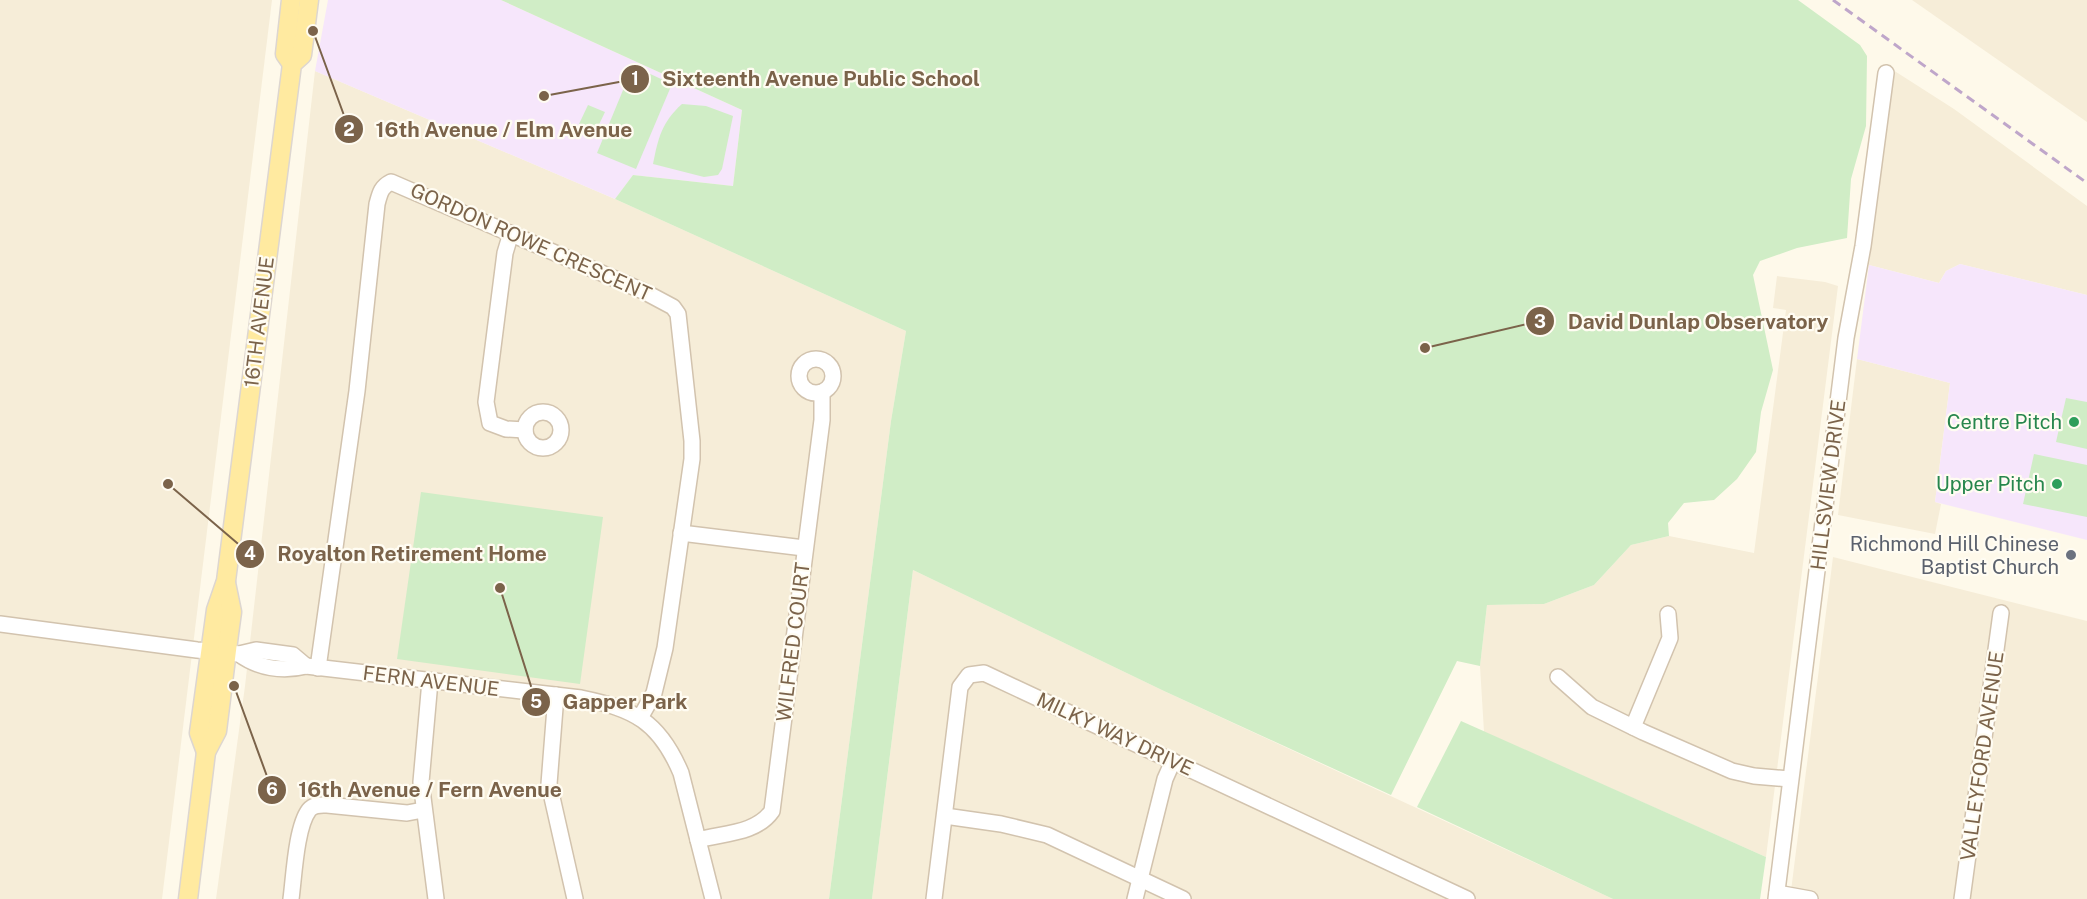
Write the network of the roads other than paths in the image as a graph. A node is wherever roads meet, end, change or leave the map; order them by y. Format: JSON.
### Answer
{"nodes":[{"id":1,"x":291,"y":0,"type":"edge"},
{"id":2,"x":309,"y":0,"type":"edge"},
{"id":3,"x":292,"y":63,"type":"junction"},
{"id":4,"x":1886,"y":73,"type":"dead end"},
{"id":5,"x":511,"y":233,"type":"junction"},
{"id":6,"x":822,"y":392,"type":"dead end"},
{"id":7,"x":525,"y":430,"type":"dead end"},
{"id":8,"x":681,"y":533,"type":"junction"},
{"id":9,"x":804,"y":548,"type":"junction"},
{"id":10,"x":2001,"y":613,"type":"dead end"},
{"id":11,"x":1668,"y":614,"type":"dead end"},
{"id":12,"x":0,"y":624,"type":"edge"},
{"id":13,"x":225,"y":652,"type":"junction"},
{"id":14,"x":312,"y":667,"type":"junction"},
{"id":15,"x":1558,"y":677,"type":"dead end"},
{"id":16,"x":430,"y":681,"type":"junction"},
{"id":17,"x":556,"y":695,"type":"junction"},
{"id":18,"x":640,"y":717,"type":"junction"},
{"id":19,"x":1633,"y":727,"type":"junction"},
{"id":20,"x":1173,"y":761,"type":"junction"},
{"id":21,"x":1790,"y":779,"type":"junction"},
{"id":22,"x":423,"y":810,"type":"junction"},
{"id":23,"x":945,"y":816,"type":"junction"},
{"id":24,"x":698,"y":840,"type":"junction"},
{"id":25,"x":1140,"y":879,"type":"junction"},
{"id":26,"x":1777,"y":896,"type":"edge"},
{"id":27,"x":188,"y":899,"type":"edge"},
{"id":28,"x":291,"y":899,"type":"edge"},
{"id":29,"x":436,"y":899,"type":"edge"},
{"id":30,"x":575,"y":899,"type":"edge"},
{"id":31,"x":713,"y":899,"type":"edge"},
{"id":32,"x":934,"y":899,"type":"edge"},
{"id":33,"x":1136,"y":899,"type":"edge"},
{"id":34,"x":1184,"y":899,"type":"edge"},
{"id":35,"x":1467,"y":899,"type":"edge"},
{"id":36,"x":1810,"y":899,"type":"edge"},
{"id":37,"x":1962,"y":899,"type":"edge"}],
"edges":[{"from":1,"to":3,"type":"main road","name":"16TH AVENUE"},
{"from":2,"to":3,"type":"main road","name":"16TH AVENUE"},
{"from":3,"to":13,"type":"main road","name":"16TH AVENUE"},
{"from":4,"to":21,"type":"street","name":"HILLSVIEW DRIVE"},
{"from":5,"to":7,"type":"street"},
{"from":5,"to":8,"type":"street","name":"GORDON ROWE CRESCENT"},
{"from":5,"to":14,"type":"street","name":"GORDON ROWE CRESCENT"},
{"from":6,"to":9,"type":"street","name":"WILFRED COURT"},
{"from":8,"to":9,"type":"street"},
{"from":8,"to":18,"type":"street","name":"GORDON ROWE CRESCENT"},
{"from":9,"to":24,"type":"street","name":"WILFRED COURT"},
{"from":10,"to":37,"type":"street","name":"VALLEYFORD AVENUE"},
{"from":11,"to":19,"type":"street"},
{"from":12,"to":13,"type":"street","name":"FERN AVENUE"},
{"from":13,"to":14,"type":"street","name":"FERN AVENUE"},
{"from":13,"to":27,"type":"main road","name":"16TH AVENUE"},
{"from":14,"to":16,"type":"street","name":"FERN AVENUE"},
{"from":15,"to":19,"type":"street"},
{"from":16,"to":17,"type":"street","name":"FERN AVENUE"},
{"from":16,"to":22,"type":"street"},
{"from":17,"to":18,"type":"street","name":"FERN AVENUE"},
{"from":17,"to":30,"type":"street"},
{"from":18,"to":24,"type":"street","name":"FERN AVENUE"},
{"from":19,"to":21,"type":"street"},
{"from":20,"to":23,"type":"street","name":"MILKY WAY DRIVE"},
{"from":20,"to":25,"type":"street"},
{"from":20,"to":35,"type":"street","name":"MILKY WAY DRIVE"},
{"from":21,"to":26,"type":"street","name":"HILLSVIEW DRIVE"},
{"from":22,"to":28,"type":"street"},
{"from":22,"to":29,"type":"street"},
{"from":23,"to":25,"type":"street"},
{"from":23,"to":32,"type":"street","name":"MILKY WAY DRIVE"},
{"from":24,"to":31,"type":"street","name":"FERN AVENUE"},
{"from":25,"to":33,"type":"street"},
{"from":25,"to":34,"type":"street"},
{"from":26,"to":36,"type":"street"}]}
